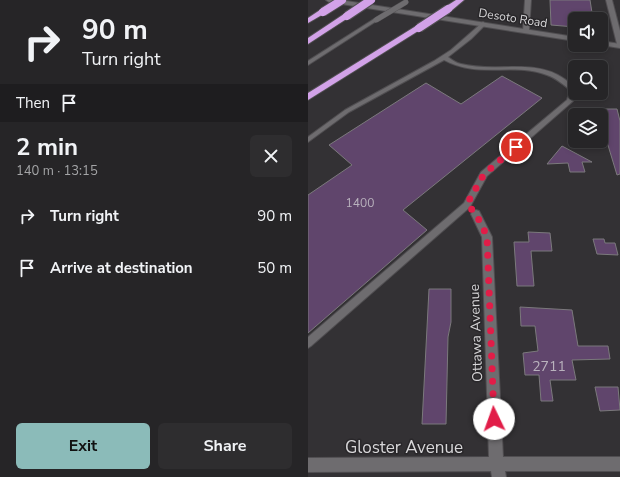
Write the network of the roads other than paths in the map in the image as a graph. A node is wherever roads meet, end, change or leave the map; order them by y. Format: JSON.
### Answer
{"nodes":[{"id":1,"x":329,"y":0,"type":"edge"},
{"id":2,"x":342,"y":0,"type":"edge"},
{"id":3,"x":371,"y":0,"type":"edge"},
{"id":4,"x":460,"y":0,"type":"edge"},
{"id":5,"x":528,"y":0,"type":"edge"},
{"id":6,"x":609,"y":0,"type":"edge"},
{"id":7,"x":408,"y":1,"type":"edge"},
{"id":8,"x":308,"y":21,"type":"edge"},
{"id":9,"x":483,"y":24,"type":"junction"},
{"id":10,"x":526,"y":31,"type":"junction"},
{"id":11,"x":568,"y":37,"type":"edge"},
{"id":12,"x":308,"y":42,"type":"edge"},
{"id":13,"x":608,"y":44,"type":"edge"},
{"id":14,"x":620,"y":45,"type":"edge"},
{"id":15,"x":443,"y":57,"type":"junction"},
{"id":16,"x":308,"y":63,"type":"edge"},
{"id":17,"x":308,"y":97,"type":"edge"},
{"id":18,"x":308,"y":140,"type":"edge"},
{"id":19,"x":467,"y":204,"type":"junction"},
{"id":20,"x":476,"y":214,"type":"joint"},
{"id":21,"x":308,"y":343,"type":"edge"},
{"id":22,"x":620,"y":464,"type":"edge"},
{"id":23,"x":308,"y":466,"type":"edge"},
{"id":24,"x":498,"y":471,"type":"edge"}],
"edges":[{"from":1,"to":9,"type":"street","name":"Desoto Road"},
{"from":2,"to":8,"type":"highway","bridge":true},
{"from":3,"to":12,"type":"highway","bridge":true},
{"from":4,"to":17,"type":"highway","bridge":true},
{"from":5,"to":10,"type":"street"},
{"from":6,"to":14,"type":"street"},
{"from":7,"to":16,"type":"lane","bridge":true},
{"from":9,"to":10,"type":"street","name":"Desoto Road"},
{"from":9,"to":15,"type":"lane"},
{"from":10,"to":11,"type":"street","name":"Desoto Road"},
{"from":13,"to":14,"type":"street"},
{"from":15,"to":18,"type":"lane"},
{"from":15,"to":19,"type":"lane"},
{"from":19,"to":20,"type":"lane"},
{"from":19,"to":21,"type":"lane"},
{"from":20,"to":24,"type":"street","name":"Ottawa Avenue"},
{"from":22,"to":24,"type":"street","name":"Gloster Avenue"},
{"from":23,"to":24,"type":"street","name":"Gloster Avenue"}]}
